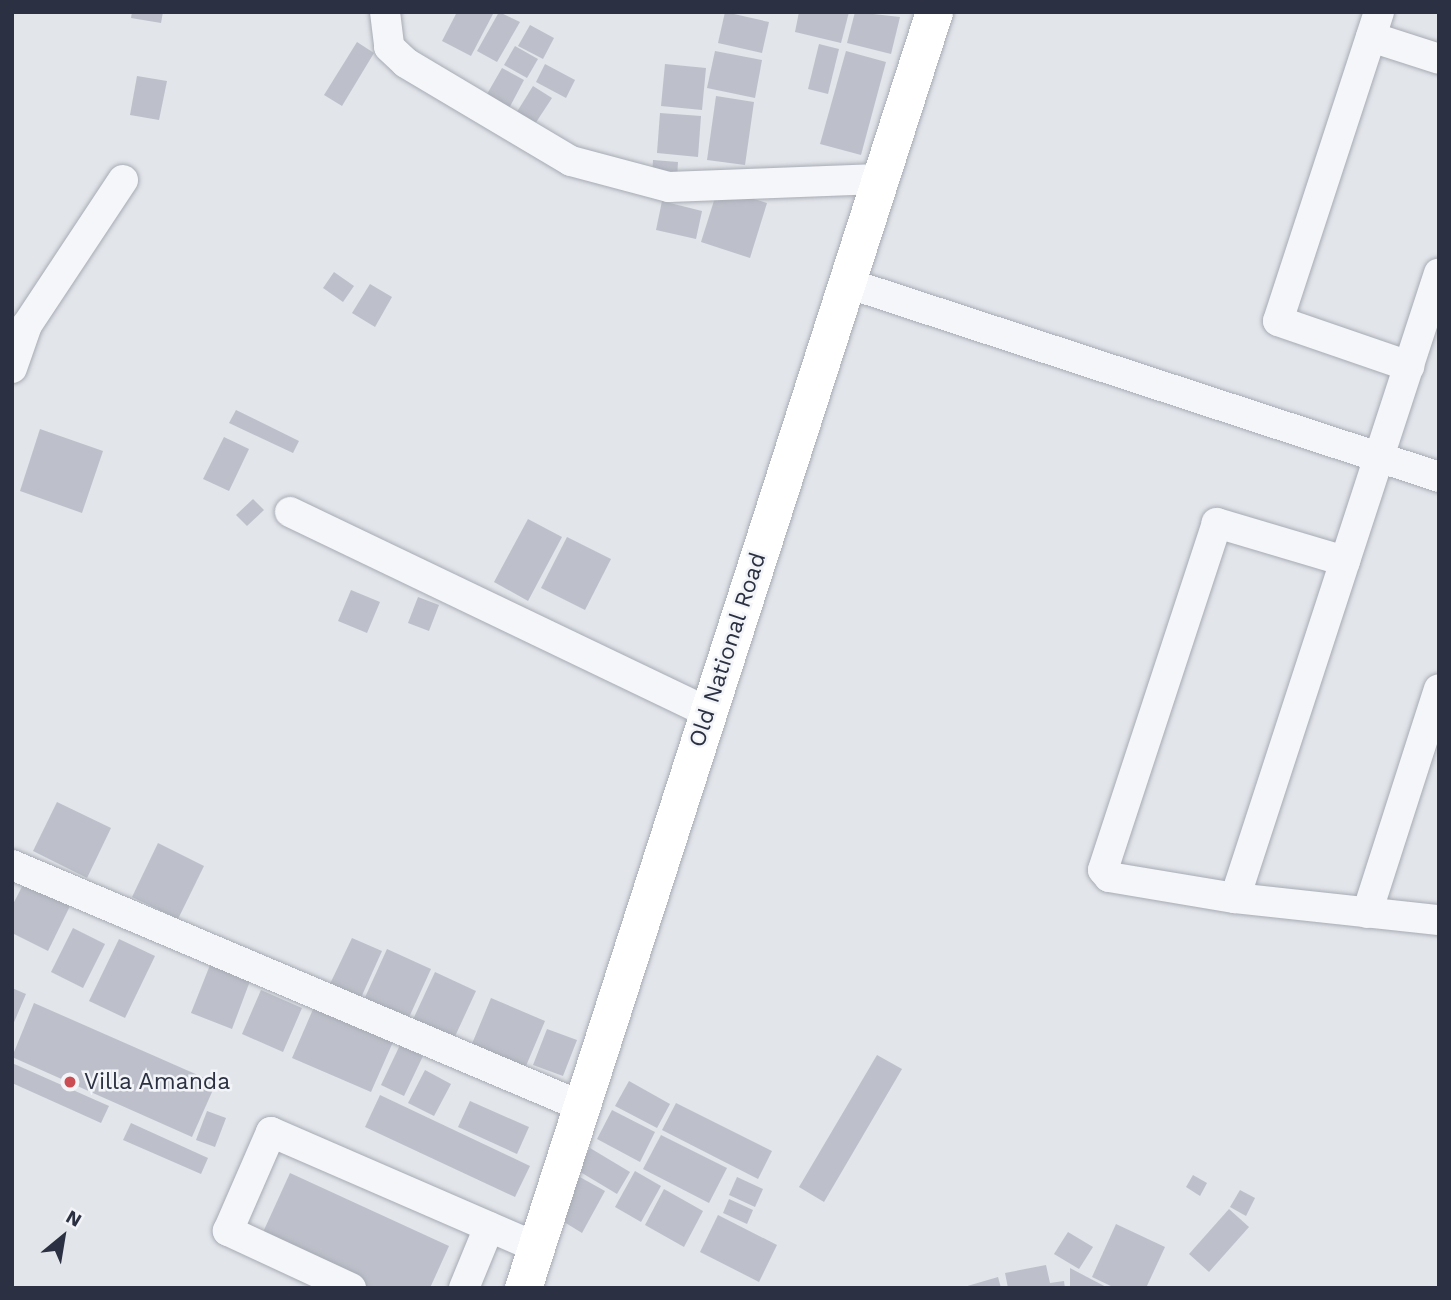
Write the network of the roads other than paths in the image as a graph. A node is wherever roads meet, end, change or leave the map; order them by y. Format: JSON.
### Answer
{"nodes":[{"id":1,"x":385,"y":12,"type":"edge"},
{"id":2,"x":934,"y":12,"type":"edge"},
{"id":3,"x":1375,"y":25,"type":"edge"},
{"id":4,"x":1439,"y":59,"type":"edge"},
{"id":5,"x":879,"y":179,"type":"junction"},
{"id":6,"x":123,"y":180,"type":"dead end"},
{"id":7,"x":1439,"y":273,"type":"edge"},
{"id":8,"x":847,"y":283,"type":"junction"},
{"id":9,"x":1430,"y":330,"type":"edge"},
{"id":10,"x":1409,"y":366,"type":"junction"},
{"id":11,"x":12,"y":368,"type":"edge"},
{"id":12,"x":1379,"y":457,"type":"junction"},
{"id":13,"x":1439,"y":477,"type":"edge"},
{"id":14,"x":290,"y":512,"type":"dead end"},
{"id":15,"x":1345,"y":561,"type":"junction"},
{"id":16,"x":1439,"y":689,"type":"edge"},
{"id":17,"x":707,"y":712,"type":"junction"},
{"id":18,"x":12,"y":865,"type":"edge"},
{"id":19,"x":1235,"y":898,"type":"junction"},
{"id":20,"x":1367,"y":913,"type":"junction"},
{"id":21,"x":1439,"y":920,"type":"edge"},
{"id":22,"x":581,"y":1106,"type":"junction"},
{"id":23,"x":489,"y":1227,"type":"junction"},
{"id":24,"x":535,"y":1247,"type":"junction"},
{"id":25,"x":351,"y":1288,"type":"edge"},
{"id":26,"x":464,"y":1288,"type":"edge"},
{"id":27,"x":523,"y":1288,"type":"edge"}],
"edges":[{"from":1,"to":5,"type":"street"},
{"from":2,"to":5,"type":"main road","name":"Old National Road"},
{"from":3,"to":4,"type":"street"},
{"from":3,"to":10,"type":"street"},
{"from":5,"to":8,"type":"main road","name":"Old National Road"},
{"from":6,"to":11,"type":"street"},
{"from":7,"to":9,"type":"street"},
{"from":8,"to":12,"type":"street"},
{"from":8,"to":17,"type":"main road","name":"Old National Road"},
{"from":9,"to":10,"type":"street"},
{"from":10,"to":12,"type":"street"},
{"from":12,"to":13,"type":"street"},
{"from":12,"to":15,"type":"street"},
{"from":14,"to":17,"type":"street"},
{"from":15,"to":19,"type":"street"},
{"from":15,"to":19,"type":"street"},
{"from":16,"to":20,"type":"street"},
{"from":17,"to":22,"type":"main road","name":"Old National Road"},
{"from":18,"to":22,"type":"street"},
{"from":19,"to":20,"type":"street"},
{"from":20,"to":21,"type":"street"},
{"from":22,"to":24,"type":"main road","name":"Old National Road"},
{"from":23,"to":24,"type":"street"},
{"from":23,"to":25,"type":"street"},
{"from":23,"to":26,"type":"street"},
{"from":24,"to":27,"type":"main road","name":"Old National Road"}]}
